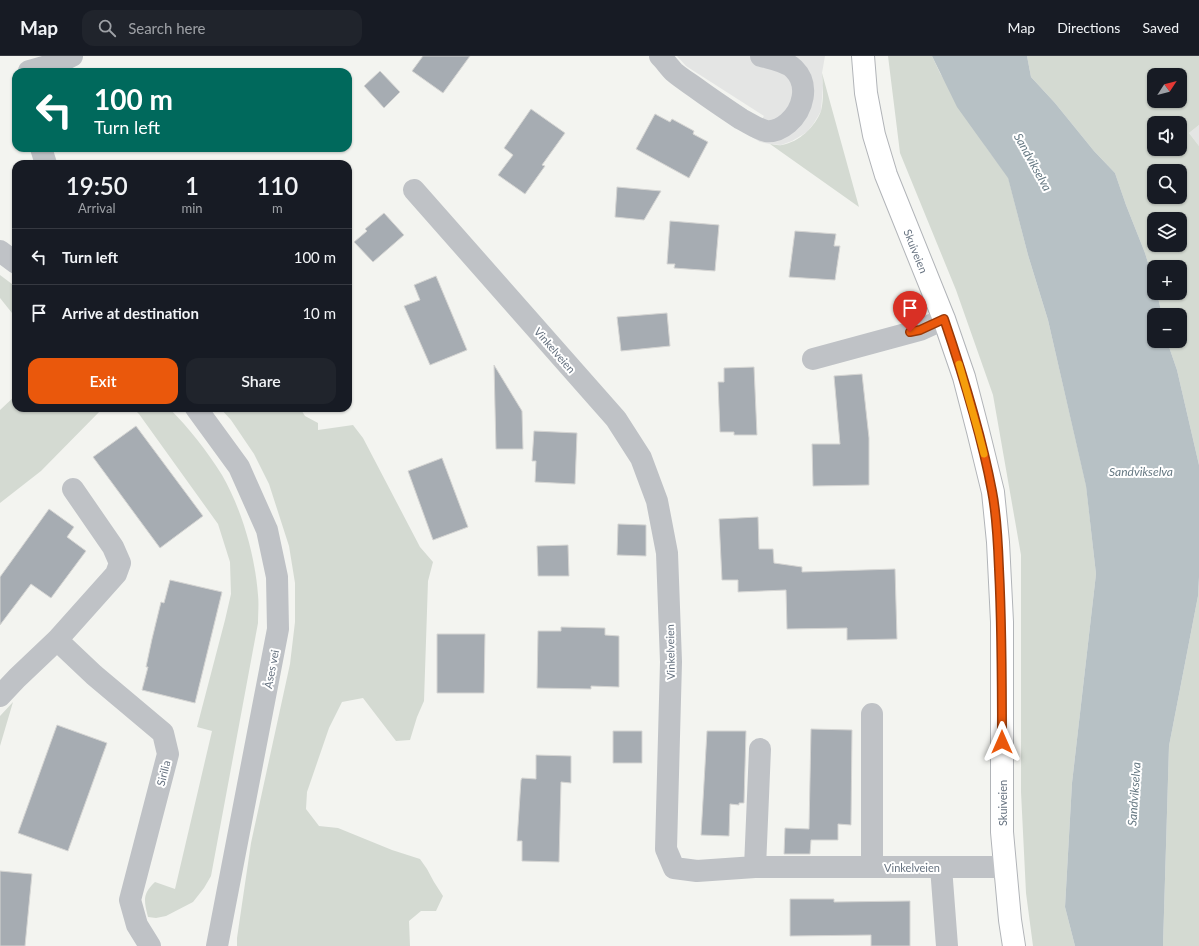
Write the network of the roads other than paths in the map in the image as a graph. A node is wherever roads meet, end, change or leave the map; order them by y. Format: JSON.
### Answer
{"nodes":[{"id":1,"x":28,"y":56,"type":"edge"},
{"id":2,"x":72,"y":56,"type":"edge"},
{"id":3,"x":660,"y":56,"type":"edge"},
{"id":4,"x":761,"y":56,"type":"edge"},
{"id":5,"x":863,"y":56,"type":"edge"},
{"id":6,"x":29,"y":68,"type":"edge"},
{"id":7,"x":42,"y":68,"type":"edge"},
{"id":8,"x":414,"y":190,"type":"dead end"},
{"id":9,"x":0,"y":252,"type":"edge"},
{"id":10,"x":12,"y":260,"type":"edge"},
{"id":11,"x":944,"y":319,"type":"junction"},
{"id":12,"x":814,"y":359,"type":"dead end"},
{"id":13,"x":199,"y":412,"type":"edge"},
{"id":14,"x":73,"y":488,"type":"dead end"},
{"id":15,"x":57,"y":640,"type":"junction"},
{"id":16,"x":0,"y":696,"type":"edge"},
{"id":17,"x":872,"y":714,"type":"dead end"},
{"id":18,"x":760,"y":749,"type":"dead end"},
{"id":19,"x":755,"y":867,"type":"junction"},
{"id":20,"x":872,"y":867,"type":"junction"},
{"id":21,"x":941,"y":867,"type":"junction"},
{"id":22,"x":1005,"y":867,"type":"junction"},
{"id":23,"x":150,"y":946,"type":"edge"},
{"id":24,"x":217,"y":946,"type":"edge"},
{"id":25,"x":947,"y":946,"type":"edge"},
{"id":26,"x":1014,"y":946,"type":"edge"}],
"edges":[{"from":1,"to":6,"type":"street"},
{"from":2,"to":7,"type":"street"},
{"from":3,"to":4,"type":"street"},
{"from":5,"to":11,"type":"main road","name":"Skuiveien"},
{"from":8,"to":19,"type":"street","name":"Vinkelveien"},
{"from":9,"to":10,"type":"street"},
{"from":11,"to":12,"type":"street"},
{"from":11,"to":22,"type":"main road","name":"Skuiveien"},
{"from":13,"to":24,"type":"street","name":"Åses vei"},
{"from":14,"to":15,"type":"street"},
{"from":15,"to":16,"type":"street"},
{"from":15,"to":23,"type":"street","name":"Sirilia"},
{"from":17,"to":20,"type":"street"},
{"from":18,"to":19,"type":"street"},
{"from":19,"to":20,"type":"street","name":"Vinkelveien"},
{"from":20,"to":21,"type":"street","name":"Vinkelveien"},
{"from":21,"to":22,"type":"street","name":"Vinkelveien"},
{"from":21,"to":25,"type":"street"},
{"from":22,"to":26,"type":"main road","name":"Skuiveien"}]}
